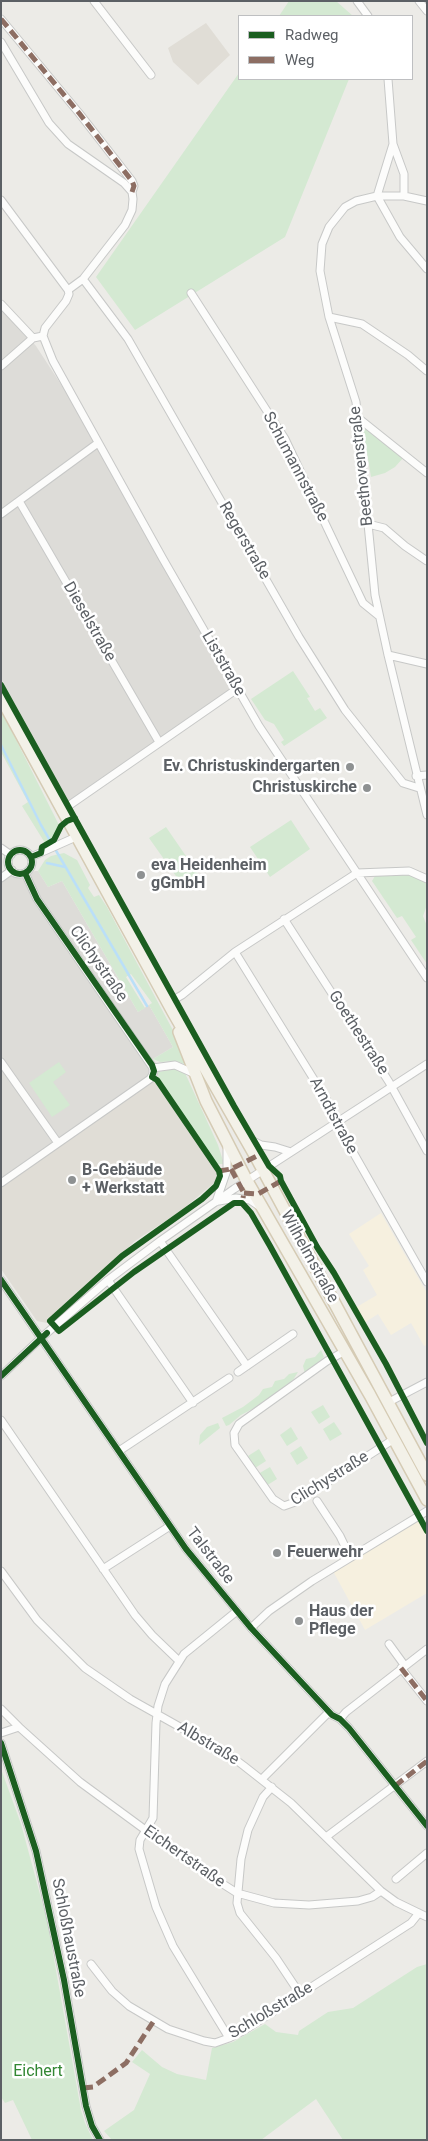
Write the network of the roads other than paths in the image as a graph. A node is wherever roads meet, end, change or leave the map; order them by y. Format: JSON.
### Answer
{"nodes":[{"id":1,"x":94,"y":1,"type":"edge"},
{"id":2,"x":358,"y":1,"type":"edge"},
{"id":3,"x":419,"y":1,"type":"edge"},
{"id":4,"x":427,"y":11,"type":"edge"},
{"id":5,"x":367,"y":15,"type":"edge"},
{"id":6,"x":1,"y":19,"type":"edge"},
{"id":7,"x":1,"y":42,"type":"edge"},
{"id":8,"x":151,"y":75,"type":"dead end"},
{"id":9,"x":388,"y":80,"type":"edge"},
{"id":10,"x":393,"y":144,"type":"junction"},
{"id":11,"x":132,"y":192,"type":"junction"},
{"id":12,"x":377,"y":196,"type":"junction"},
{"id":13,"x":404,"y":196,"type":"junction"},
{"id":14,"x":1,"y":200,"type":"edge"},
{"id":15,"x":427,"y":201,"type":"edge"},
{"id":16,"x":427,"y":269,"type":"edge"},
{"id":17,"x":83,"y":280,"type":"junction"},
{"id":18,"x":68,"y":290,"type":"junction"},
{"id":19,"x":191,"y":293,"type":"dead end"},
{"id":20,"x":1,"y":304,"type":"edge"},
{"id":21,"x":329,"y":317,"type":"junction"},
{"id":22,"x":43,"y":336,"type":"junction"},
{"id":23,"x":33,"y":338,"type":"junction"},
{"id":24,"x":1,"y":366,"type":"edge"},
{"id":25,"x":427,"y":371,"type":"edge"},
{"id":26,"x":357,"y":417,"type":"junction"},
{"id":27,"x":98,"y":443,"type":"junction"},
{"id":28,"x":427,"y":473,"type":"edge"},
{"id":29,"x":19,"y":501,"type":"junction"},
{"id":30,"x":1,"y":514,"type":"edge"},
{"id":31,"x":368,"y":524,"type":"junction"},
{"id":32,"x":427,"y":561,"type":"edge"},
{"id":33,"x":379,"y":616,"type":"junction"},
{"id":34,"x":388,"y":654,"type":"junction"},
{"id":35,"x":427,"y":664,"type":"edge"},
{"id":36,"x":237,"y":689,"type":"junction"},
{"id":37,"x":1,"y":698,"type":"edge"},
{"id":38,"x":159,"y":742,"type":"junction"},
{"id":39,"x":427,"y":775,"type":"edge"},
{"id":40,"x":416,"y":776,"type":"junction"},
{"id":41,"x":419,"y":788,"type":"junction"},
{"id":42,"x":61,"y":810,"type":"junction"},
{"id":43,"x":427,"y":815,"type":"edge"},
{"id":44,"x":76,"y":837,"type":"junction"},
{"id":45,"x":1,"y":848,"type":"edge"},
{"id":46,"x":11,"y":854,"type":"junction"},
{"id":47,"x":31,"y":857,"type":"junction"},
{"id":48,"x":12,"y":870,"type":"junction"},
{"id":49,"x":25,"y":873,"type":"junction"},
{"id":50,"x":356,"y":873,"type":"junction"},
{"id":51,"x":1,"y":878,"type":"edge"},
{"id":52,"x":427,"y":879,"type":"edge"},
{"id":53,"x":284,"y":918,"type":"junction"},
{"id":54,"x":235,"y":952,"type":"junction"},
{"id":55,"x":427,"y":978,"type":"edge"},
{"id":56,"x":170,"y":1007,"type":"junction"},
{"id":57,"x":1,"y":1062,"type":"edge"},
{"id":58,"x":427,"y":1064,"type":"edge"},
{"id":59,"x":153,"y":1068,"type":"junction"},
{"id":60,"x":195,"y":1074,"type":"junction"},
{"id":61,"x":392,"y":1087,"type":"junction"},
{"id":62,"x":337,"y":1123,"type":"junction"},
{"id":63,"x":244,"y":1135,"type":"junction"},
{"id":64,"x":227,"y":1142,"type":"junction"},
{"id":65,"x":58,"y":1143,"type":"junction"},
{"id":66,"x":427,"y":1151,"type":"edge"},
{"id":67,"x":291,"y":1152,"type":"junction"},
{"id":68,"x":263,"y":1170,"type":"junction"},
{"id":69,"x":247,"y":1181,"type":"junction"},
{"id":70,"x":1,"y":1182,"type":"edge"},
{"id":71,"x":216,"y":1202,"type":"junction"},
{"id":72,"x":260,"y":1206,"type":"junction"},
{"id":73,"x":160,"y":1240,"type":"junction"},
{"id":74,"x":1,"y":1280,"type":"edge"},
{"id":75,"x":108,"y":1280,"type":"junction"},
{"id":76,"x":427,"y":1282,"type":"edge"},
{"id":77,"x":293,"y":1334,"type":"dead end"},
{"id":78,"x":41,"y":1338,"type":"junction"},
{"id":79,"x":346,"y":1351,"type":"junction"},
{"id":80,"x":247,"y":1366,"type":"junction"},
{"id":81,"x":238,"y":1372,"type":"dead end"},
{"id":82,"x":1,"y":1376,"type":"edge"},
{"id":83,"x":229,"y":1378,"type":"dead end"},
{"id":84,"x":427,"y":1382,"type":"edge"},
{"id":85,"x":389,"y":1402,"type":"junction"},
{"id":86,"x":193,"y":1403,"type":"junction"},
{"id":87,"x":1,"y":1420,"type":"edge"},
{"id":88,"x":394,"y":1439,"type":"junction"},
{"id":89,"x":119,"y":1451,"type":"junction"},
{"id":90,"x":427,"y":1475,"type":"edge"},
{"id":91,"x":427,"y":1500,"type":"edge"},
{"id":92,"x":317,"y":1502,"type":"dead end"},
{"id":93,"x":427,"y":1511,"type":"edge"},
{"id":94,"x":170,"y":1526,"type":"junction"},
{"id":95,"x":350,"y":1558,"type":"junction"},
{"id":96,"x":103,"y":1569,"type":"junction"},
{"id":97,"x":1,"y":1571,"type":"edge"},
{"id":98,"x":237,"y":1611,"type":"junction"},
{"id":99,"x":251,"y":1628,"type":"junction"},
{"id":100,"x":388,"y":1644,"type":"dead end"},
{"id":101,"x":427,"y":1648,"type":"edge"},
{"id":102,"x":179,"y":1661,"type":"junction"},
{"id":103,"x":403,"y":1667,"type":"junction"},
{"id":104,"x":427,"y":1701,"type":"edge"},
{"id":105,"x":1,"y":1708,"type":"edge"},
{"id":106,"x":329,"y":1712,"type":"junction"},
{"id":107,"x":157,"y":1714,"type":"junction"},
{"id":108,"x":340,"y":1719,"type":"junction"},
{"id":109,"x":18,"y":1727,"type":"junction"},
{"id":110,"x":1,"y":1733,"type":"edge"},
{"id":111,"x":1,"y":1743,"type":"edge"},
{"id":112,"x":427,"y":1761,"type":"edge"},
{"id":113,"x":262,"y":1779,"type":"junction"},
{"id":114,"x":395,"y":1786,"type":"junction"},
{"id":115,"x":272,"y":1787,"type":"junction"},
{"id":116,"x":427,"y":1826,"type":"edge"},
{"id":117,"x":146,"y":1831,"type":"junction"},
{"id":118,"x":326,"y":1837,"type":"junction"},
{"id":119,"x":427,"y":1853,"type":"edge"},
{"id":120,"x":396,"y":1879,"type":"dead end"},
{"id":121,"x":381,"y":1891,"type":"junction"},
{"id":122,"x":237,"y":1893,"type":"junction"},
{"id":123,"x":419,"y":1913,"type":"junction"},
{"id":124,"x":427,"y":1916,"type":"edge"},
{"id":125,"x":91,"y":1964,"type":"dead end"},
{"id":126,"x":300,"y":1994,"type":"junction"},
{"id":127,"x":229,"y":2038,"type":"junction"},
{"id":128,"x":100,"y":2140,"type":"edge"}],
"edges":[{"from":1,"to":8,"type":"street"},
{"from":2,"to":5,"type":"street"},
{"from":3,"to":4,"type":"street"},
{"from":6,"to":11,"type":"street"},
{"from":7,"to":11,"type":"street"},
{"from":9,"to":10,"type":"street"},
{"from":10,"to":12,"type":"street"},
{"from":10,"to":13,"type":"street"},
{"from":11,"to":17,"type":"street"},
{"from":12,"to":13,"type":"street","name":"Beethovenstraße"},
{"from":12,"to":16,"type":"street"},
{"from":12,"to":21,"type":"street","name":"Beethovenstraße"},
{"from":13,"to":15,"type":"street","name":"Beethovenstraße"},
{"from":14,"to":18,"type":"street"},
{"from":17,"to":18,"type":"street"},
{"from":17,"to":41,"type":"street","name":"Regerstraße"},
{"from":18,"to":22,"type":"street"},
{"from":19,"to":33,"type":"street","name":"Schumannstraße"},
{"from":20,"to":23,"type":"street"},
{"from":21,"to":25,"type":"street"},
{"from":21,"to":26,"type":"street","name":"Beethovenstraße"},
{"from":22,"to":23,"type":"street"},
{"from":22,"to":27,"type":"street","name":"Liststraße"},
{"from":23,"to":24,"type":"street"},
{"from":26,"to":28,"type":"street"},
{"from":26,"to":31,"type":"street","name":"Beethovenstraße"},
{"from":27,"to":29,"type":"street"},
{"from":27,"to":36,"type":"street","name":"Liststraße"},
{"from":29,"to":30,"type":"street"},
{"from":29,"to":38,"type":"street","name":"Dieselstraße"},
{"from":31,"to":32,"type":"street"},
{"from":31,"to":33,"type":"street","name":"Beethovenstraße"},
{"from":33,"to":34,"type":"street","name":"Beethovenstraße"},
{"from":34,"to":35,"type":"street"},
{"from":34,"to":40,"type":"street","name":"Beethovenstraße"},
{"from":36,"to":38,"type":"street"},
{"from":36,"to":50,"type":"street","name":"Liststraße"},
{"from":37,"to":42,"type":"main road","name":"Wilhelmstraße"},
{"from":38,"to":42,"type":"street"},
{"from":39,"to":40,"type":"street"},
{"from":40,"to":41,"type":"street","name":"Beethovenstraße"},
{"from":41,"to":43,"type":"street","name":"Beethovenstraße"},
{"from":42,"to":44,"type":"main road","name":"Wilhelmstraße"},
{"from":44,"to":47,"type":"street"},
{"from":44,"to":56,"type":"main road","name":"Wilhelmstraße"},
{"from":45,"to":46,"type":"street"},
{"from":46,"to":47,"type":"street"},
{"from":46,"to":48,"type":"street"},
{"from":47,"to":49,"type":"street"},
{"from":48,"to":49,"type":"street"},
{"from":48,"to":51,"type":"street"},
{"from":49,"to":59,"type":"street","name":"Clichystraße"},
{"from":50,"to":52,"type":"street"},
{"from":50,"to":53,"type":"street"},
{"from":50,"to":55,"type":"street","name":"Liststraße"},
{"from":53,"to":54,"type":"street"},
{"from":53,"to":61,"type":"street","name":"Goethestraße"},
{"from":54,"to":56,"type":"street"},
{"from":54,"to":62,"type":"street","name":"Arndtstraße"},
{"from":56,"to":60,"type":"main road"},
{"from":56,"to":63,"type":"main road","name":"Wilhelmstraße"},
{"from":57,"to":65,"type":"street"},
{"from":58,"to":61,"type":"street"},
{"from":59,"to":60,"type":"street"},
{"from":59,"to":65,"type":"street"},
{"from":60,"to":64,"type":"main road"},
{"from":61,"to":62,"type":"street"},
{"from":61,"to":66,"type":"street","name":"Goethestraße"},
{"from":62,"to":67,"type":"street"},
{"from":62,"to":76,"type":"street","name":"Arndtstraße"},
{"from":63,"to":67,"type":"street"},
{"from":63,"to":68,"type":"main road","name":"Wilhelmstraße"},
{"from":64,"to":69,"type":"main road"},
{"from":64,"to":71,"type":"street"},
{"from":65,"to":70,"type":"street"},
{"from":67,"to":68,"type":"street"},
{"from":68,"to":69,"type":"street"},
{"from":68,"to":85,"type":"main road","name":"Wilhelmstraße"},
{"from":69,"to":71,"type":"street"},
{"from":69,"to":72,"type":"main road"},
{"from":71,"to":72,"type":"street"},
{"from":71,"to":73,"type":"street"},
{"from":72,"to":79,"type":"main road"},
{"from":73,"to":75,"type":"street"},
{"from":73,"to":80,"type":"street"},
{"from":74,"to":78,"type":"street","name":"Talstraße"},
{"from":75,"to":78,"type":"street"},
{"from":75,"to":86,"type":"street"},
{"from":77,"to":80,"type":"street"},
{"from":78,"to":82,"type":"street"},
{"from":78,"to":89,"type":"street","name":"Talstraße"},
{"from":79,"to":88,"type":"main road"},
{"from":79,"to":88,"type":"street","name":"Clichystraße"},
{"from":80,"to":81,"type":"street"},
{"from":83,"to":86,"type":"street"},
{"from":84,"to":85,"type":"street"},
{"from":85,"to":90,"type":"main road","name":"Wilhelmstraße"},
{"from":86,"to":89,"type":"street"},
{"from":87,"to":96,"type":"street"},
{"from":88,"to":91,"type":"main road"},
{"from":89,"to":94,"type":"street","name":"Talstraße"},
{"from":92,"to":95,"type":"street"},
{"from":93,"to":95,"type":"street"},
{"from":94,"to":96,"type":"street"},
{"from":94,"to":98,"type":"street","name":"Talstraße"},
{"from":95,"to":99,"type":"street"},
{"from":96,"to":102,"type":"street"},
{"from":97,"to":107,"type":"street","name":"Albstraße"},
{"from":98,"to":99,"type":"street","name":"Talstraße"},
{"from":98,"to":102,"type":"street"},
{"from":99,"to":106,"type":"street","name":"Talstraße"},
{"from":100,"to":103,"type":"street"},
{"from":101,"to":103,"type":"street"},
{"from":102,"to":107,"type":"street"},
{"from":103,"to":104,"type":"street"},
{"from":103,"to":108,"type":"street"},
{"from":105,"to":109,"type":"street","name":"Eichertstraße"},
{"from":106,"to":108,"type":"street","name":"Talstraße"},
{"from":106,"to":113,"type":"street"},
{"from":107,"to":113,"type":"street","name":"Albstraße"},
{"from":107,"to":117,"type":"street"},
{"from":108,"to":114,"type":"street","name":"Talstraße"},
{"from":109,"to":110,"type":"street"},
{"from":109,"to":117,"type":"street","name":"Eichertstraße"},
{"from":111,"to":128,"type":"street","name":"Schloßhaustraße"},
{"from":112,"to":114,"type":"street"},
{"from":113,"to":115,"type":"street","name":"Albstraße"},
{"from":114,"to":116,"type":"street","name":"Talstraße"},
{"from":114,"to":118,"type":"street"},
{"from":115,"to":118,"type":"street","name":"Albstraße"},
{"from":115,"to":122,"type":"street"},
{"from":117,"to":122,"type":"street","name":"Eichertstraße"},
{"from":117,"to":127,"type":"street"},
{"from":118,"to":121,"type":"street","name":"Albstraße"},
{"from":119,"to":120,"type":"street"},
{"from":121,"to":122,"type":"street","name":"Eichertstraße"},
{"from":121,"to":123,"type":"street","name":"Albstraße"},
{"from":122,"to":126,"type":"street"},
{"from":123,"to":124,"type":"street"},
{"from":123,"to":126,"type":"street","name":"Schloßstraße"},
{"from":125,"to":127,"type":"street","name":"Schloßstraße"},
{"from":126,"to":127,"type":"street","name":"Schloßstraße"}]}
